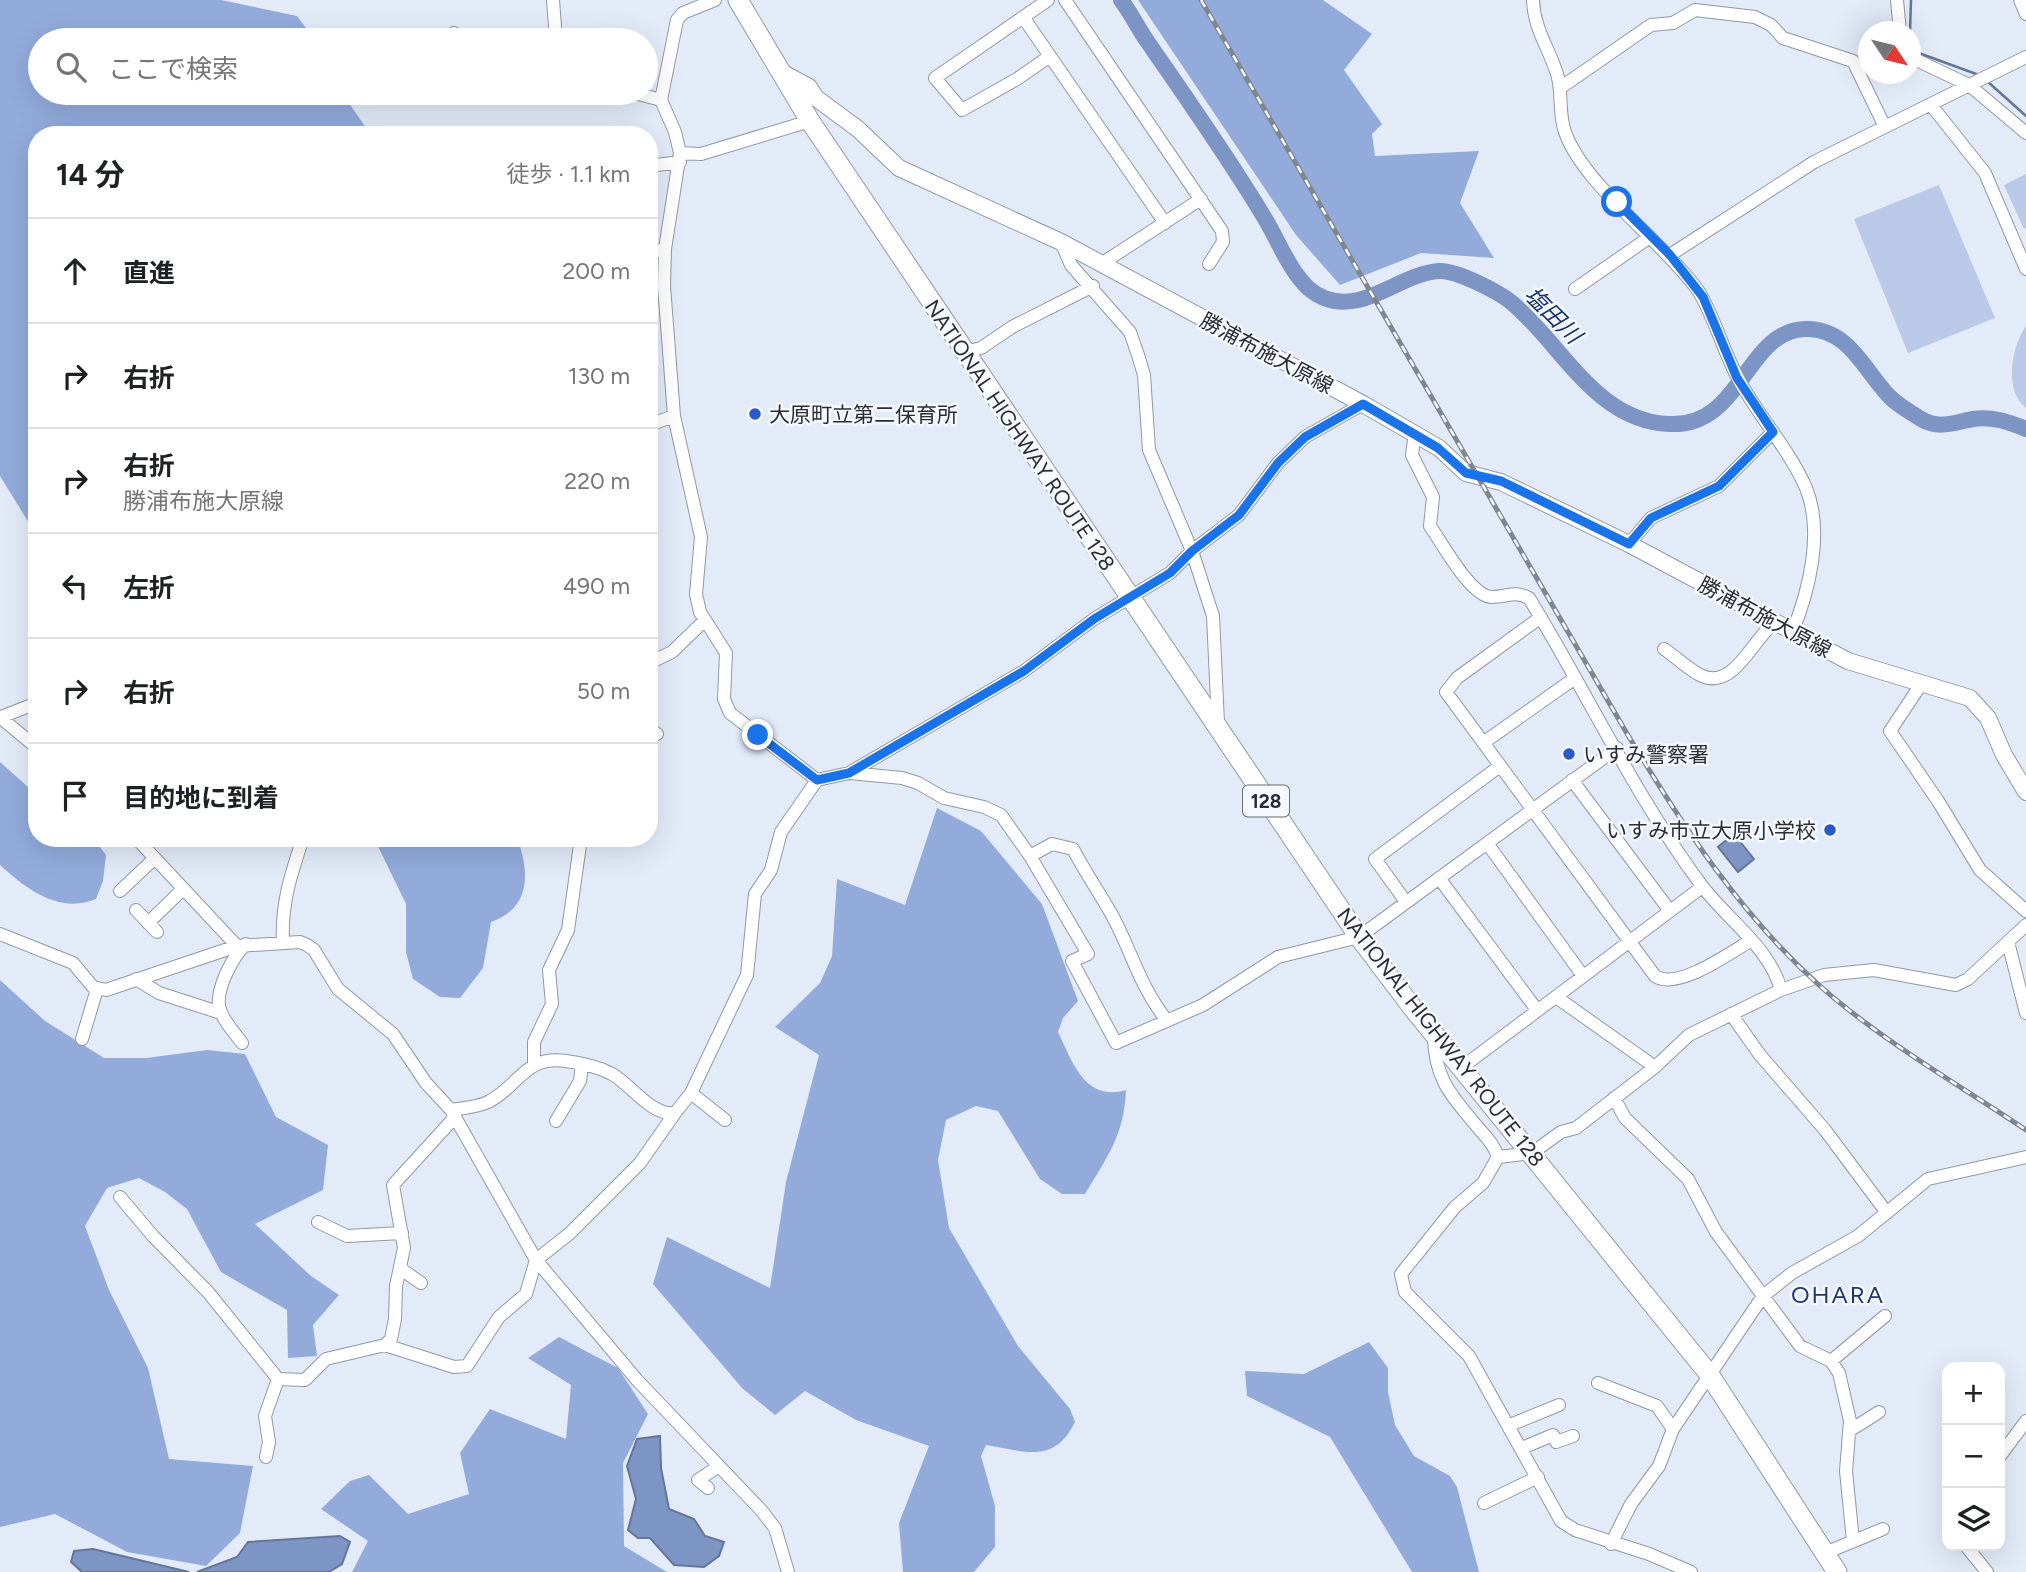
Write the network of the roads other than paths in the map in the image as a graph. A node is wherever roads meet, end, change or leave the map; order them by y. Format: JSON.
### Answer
{"nodes":[{"id":1,"x":553,"y":0,"type":"edge"},
{"id":2,"x":715,"y":0,"type":"edge"},
{"id":3,"x":738,"y":0,"type":"edge"},
{"id":4,"x":1048,"y":0,"type":"edge"},
{"id":5,"x":1065,"y":0,"type":"edge"},
{"id":6,"x":1532,"y":0,"type":"edge"},
{"id":7,"x":1897,"y":0,"type":"edge"},
{"id":8,"x":2020,"y":0,"type":"edge"},
{"id":9,"x":2026,"y":14,"type":"edge"},
{"id":10,"x":1023,"y":17,"type":"junction"},
{"id":11,"x":1899,"y":21,"type":"edge"},
{"id":12,"x":555,"y":28,"type":"edge"},
{"id":13,"x":1050,"y":56,"type":"junction"},
{"id":14,"x":2026,"y":57,"type":"edge"},
{"id":15,"x":1921,"y":61,"type":"edge"},
{"id":16,"x":783,"y":73,"type":"junction"},
{"id":17,"x":1979,"y":80,"type":"junction"},
{"id":18,"x":1560,"y":88,"type":"junction"},
{"id":19,"x":658,"y":99,"type":"edge"},
{"id":20,"x":661,"y":100,"type":"junction"},
{"id":21,"x":1931,"y":105,"type":"junction"},
{"id":22,"x":810,"y":121,"type":"junction"},
{"id":23,"x":1885,"y":127,"type":"junction"},
{"id":24,"x":2026,"y":133,"type":"edge"},
{"id":25,"x":680,"y":158,"type":"junction"},
{"id":26,"x":658,"y":164,"type":"edge"},
{"id":27,"x":1201,"y":199,"type":"junction"},
{"id":28,"x":1165,"y":223,"type":"junction"},
{"id":29,"x":1650,"y":237,"type":"junction"},
{"id":30,"x":1061,"y":242,"type":"junction"},
{"id":31,"x":666,"y":249,"type":"junction"},
{"id":32,"x":658,"y":250,"type":"edge"},
{"id":33,"x":1670,"y":255,"type":"junction"},
{"id":34,"x":1101,"y":264,"type":"junction"},
{"id":35,"x":1209,"y":264,"type":"dead end"},
{"id":36,"x":2026,"y":269,"type":"edge"},
{"id":37,"x":1093,"y":286,"type":"junction"},
{"id":38,"x":1575,"y":289,"type":"dead end"},
{"id":39,"x":965,"y":352,"type":"junction"},
{"id":40,"x":1363,"y":404,"type":"junction"},
{"id":41,"x":674,"y":416,"type":"junction"},
{"id":42,"x":658,"y":422,"type":"edge"},
{"id":43,"x":1415,"y":432,"type":"junction"},
{"id":44,"x":1773,"y":432,"type":"junction"},
{"id":45,"x":1629,"y":544,"type":"junction"},
{"id":46,"x":1192,"y":551,"type":"junction"},
{"id":47,"x":1130,"y":599,"type":"junction"},
{"id":48,"x":1541,"y":617,"type":"junction"},
{"id":49,"x":705,"y":620,"type":"junction"},
{"id":50,"x":1774,"y":623,"type":"junction"},
{"id":51,"x":1791,"y":633,"type":"junction"},
{"id":52,"x":1664,"y":649,"type":"dead end"},
{"id":53,"x":658,"y":659,"type":"edge"},
{"id":54,"x":1575,"y":678,"type":"junction"},
{"id":55,"x":1922,"y":683,"type":"junction"},
{"id":56,"x":28,"y":706,"type":"edge"},
{"id":57,"x":0,"y":717,"type":"edge"},
{"id":58,"x":1218,"y":730,"type":"junction"},
{"id":59,"x":28,"y":740,"type":"edge"},
{"id":60,"x":1483,"y":743,"type":"junction"},
{"id":61,"x":1616,"y":748,"type":"junction"},
{"id":62,"x":1500,"y":766,"type":"junction"},
{"id":63,"x":849,"y":773,"type":"junction"},
{"id":64,"x":817,"y":780,"type":"junction"},
{"id":65,"x":1572,"y":780,"type":"junction"},
{"id":66,"x":2026,"y":792,"type":"edge"},
{"id":67,"x":1532,"y":810,"type":"junction"},
{"id":68,"x":1487,"y":843,"type":"junction"},
{"id":69,"x":145,"y":847,"type":"edge"},
{"id":70,"x":300,"y":847,"type":"edge"},
{"id":71,"x":580,"y":847,"type":"edge"},
{"id":72,"x":1030,"y":856,"type":"junction"},
{"id":73,"x":155,"y":858,"type":"junction"},
{"id":74,"x":1439,"y":878,"type":"junction"},
{"id":75,"x":1702,"y":887,"type":"junction"},
{"id":76,"x":183,"y":889,"type":"junction"},
{"id":77,"x":120,"y":891,"type":"dead end"},
{"id":78,"x":1406,"y":902,"type":"junction"},
{"id":79,"x":136,"y":910,"type":"dead end"},
{"id":80,"x":1670,"y":911,"type":"junction"},
{"id":81,"x":2026,"y":911,"type":"edge"},
{"id":82,"x":148,"y":923,"type":"junction"},
{"id":83,"x":2026,"y":925,"type":"edge"},
{"id":84,"x":157,"y":932,"type":"dead end"},
{"id":85,"x":0,"y":934,"type":"edge"},
{"id":86,"x":1359,"y":937,"type":"junction"},
{"id":87,"x":1750,"y":941,"type":"junction"},
{"id":88,"x":283,"y":942,"type":"junction"},
{"id":89,"x":2008,"y":942,"type":"junction"},
{"id":90,"x":1628,"y":943,"type":"junction"},
{"id":91,"x":242,"y":945,"type":"junction"},
{"id":92,"x":1583,"y":976,"type":"junction"},
{"id":93,"x":136,"y":979,"type":"junction"},
{"id":94,"x":97,"y":989,"type":"junction"},
{"id":95,"x":1781,"y":990,"type":"junction"},
{"id":96,"x":1556,"y":997,"type":"junction"},
{"id":97,"x":1537,"y":1010,"type":"junction"},
{"id":98,"x":221,"y":1013,"type":"junction"},
{"id":99,"x":2026,"y":1013,"type":"edge"},
{"id":100,"x":1731,"y":1014,"type":"junction"},
{"id":101,"x":1167,"y":1021,"type":"junction"},
{"id":102,"x":1434,"y":1034,"type":"junction"},
{"id":103,"x":82,"y":1039,"type":"dead end"},
{"id":104,"x":242,"y":1043,"type":"dead end"},
{"id":105,"x":534,"y":1064,"type":"junction"},
{"id":106,"x":582,"y":1065,"type":"junction"},
{"id":107,"x":1655,"y":1067,"type":"junction"},
{"id":108,"x":1461,"y":1068,"type":"junction"},
{"id":109,"x":691,"y":1093,"type":"junction"},
{"id":110,"x":1615,"y":1098,"type":"junction"},
{"id":111,"x":453,"y":1113,"type":"junction"},
{"id":112,"x":675,"y":1113,"type":"junction"},
{"id":113,"x":725,"y":1120,"type":"dead end"},
{"id":114,"x":556,"y":1121,"type":"dead end"},
{"id":115,"x":1532,"y":1153,"type":"junction"},
{"id":116,"x":1498,"y":1157,"type":"junction"},
{"id":117,"x":2026,"y":1157,"type":"edge"},
{"id":118,"x":120,"y":1197,"type":"dead end"},
{"id":119,"x":1887,"y":1213,"type":"junction"},
{"id":120,"x":318,"y":1222,"type":"dead end"},
{"id":121,"x":402,"y":1233,"type":"junction"},
{"id":122,"x":536,"y":1260,"type":"junction"},
{"id":123,"x":401,"y":1269,"type":"junction"},
{"id":124,"x":421,"y":1283,"type":"dead end"},
{"id":125,"x":1763,"y":1296,"type":"junction"},
{"id":126,"x":1885,"y":1316,"type":"dead end"},
{"id":127,"x":384,"y":1345,"type":"junction"},
{"id":128,"x":1831,"y":1361,"type":"junction"},
{"id":129,"x":1709,"y":1374,"type":"junction"},
{"id":130,"x":278,"y":1379,"type":"junction"},
{"id":131,"x":1598,"y":1382,"type":"dead end"},
{"id":132,"x":1559,"y":1405,"type":"dead end"},
{"id":133,"x":1879,"y":1412,"type":"dead end"},
{"id":134,"x":2026,"y":1421,"type":"edge"},
{"id":135,"x":1510,"y":1425,"type":"junction"},
{"id":136,"x":1674,"y":1429,"type":"junction"},
{"id":137,"x":1849,"y":1431,"type":"junction"},
{"id":138,"x":1573,"y":1436,"type":"dead end"},
{"id":139,"x":1522,"y":1448,"type":"junction"},
{"id":140,"x":2005,"y":1449,"type":"edge"},
{"id":141,"x":266,"y":1457,"type":"dead end"},
{"id":142,"x":719,"y":1466,"type":"junction"},
{"id":143,"x":1538,"y":1477,"type":"junction"},
{"id":144,"x":708,"y":1488,"type":"dead end"},
{"id":145,"x":1484,"y":1503,"type":"dead end"},
{"id":146,"x":1883,"y":1529,"type":"dead end"},
{"id":147,"x":1853,"y":1541,"type":"junction"},
{"id":148,"x":1611,"y":1544,"type":"junction"},
{"id":149,"x":1969,"y":1551,"type":"edge"},
{"id":150,"x":1825,"y":1553,"type":"junction"},
{"id":151,"x":1661,"y":1559,"type":"junction"},
{"id":152,"x":1979,"y":1569,"type":"edge"},
{"id":153,"x":788,"y":1572,"type":"edge"},
{"id":154,"x":1657,"y":1572,"type":"edge"},
{"id":155,"x":1691,"y":1572,"type":"edge"},
{"id":156,"x":1837,"y":1572,"type":"edge"}],
"edges":[{"from":1,"to":12,"type":"street"},
{"from":2,"to":20,"type":"street"},
{"from":3,"to":16,"type":"highway","name":"NATIONAL HIGHWAY ROUTE 128","number":"128"},
{"from":4,"to":10,"type":"street"},
{"from":5,"to":27,"type":"street"},
{"from":6,"to":18,"type":"street"},
{"from":7,"to":11,"type":"street"},
{"from":8,"to":9,"type":"street"},
{"from":10,"to":13,"type":"street"},
{"from":10,"to":13,"type":"street"},
{"from":13,"to":28,"type":"street"},
{"from":14,"to":17,"type":"street"},
{"from":15,"to":17,"type":"street"},
{"from":16,"to":22,"type":"highway","name":"NATIONAL HIGHWAY ROUTE 128","number":"128"},
{"from":16,"to":30,"type":"main road","name":"勝浦布施大原線"},
{"from":17,"to":21,"type":"street"},
{"from":17,"to":24,"type":"street"},
{"from":18,"to":23,"type":"street"},
{"from":18,"to":29,"type":"street"},
{"from":19,"to":20,"type":"street"},
{"from":20,"to":25,"type":"street"},
{"from":21,"to":23,"type":"street"},
{"from":21,"to":36,"type":"street"},
{"from":22,"to":25,"type":"street"},
{"from":22,"to":39,"type":"highway","name":"NATIONAL HIGHWAY ROUTE 128","number":"128"},
{"from":23,"to":33,"type":"street"},
{"from":25,"to":26,"type":"street"},
{"from":25,"to":31,"type":"street"},
{"from":27,"to":28,"type":"street"},
{"from":27,"to":35,"type":"street"},
{"from":28,"to":34,"type":"street"},
{"from":29,"to":33,"type":"street"},
{"from":29,"to":38,"type":"street"},
{"from":30,"to":34,"type":"main road","name":"勝浦布施大原線"},
{"from":30,"to":37,"type":"street"},
{"from":31,"to":32,"type":"street"},
{"from":31,"to":41,"type":"street"},
{"from":33,"to":44,"type":"street"},
{"from":34,"to":40,"type":"main road","name":"勝浦布施大原線"},
{"from":37,"to":39,"type":"street"},
{"from":37,"to":46,"type":"street"},
{"from":39,"to":47,"type":"highway","name":"NATIONAL HIGHWAY ROUTE 128","number":"128"},
{"from":40,"to":43,"type":"main road","name":"勝浦布施大原線"},
{"from":40,"to":46,"type":"street"},
{"from":41,"to":42,"type":"street"},
{"from":41,"to":49,"type":"street"},
{"from":43,"to":45,"type":"main road","name":"勝浦布施大原線"},
{"from":43,"to":48,"type":"street"},
{"from":44,"to":45,"type":"street"},
{"from":44,"to":51,"type":"street"},
{"from":45,"to":50,"type":"main road","name":"勝浦布施大原線"},
{"from":46,"to":47,"type":"street"},
{"from":46,"to":58,"type":"street"},
{"from":47,"to":58,"type":"highway","name":"NATIONAL HIGHWAY ROUTE 128","number":"128"},
{"from":47,"to":63,"type":"street"},
{"from":48,"to":54,"type":"street"},
{"from":48,"to":60,"type":"street"},
{"from":49,"to":53,"type":"street"},
{"from":49,"to":64,"type":"street"},
{"from":50,"to":51,"type":"main road","name":"勝浦布施大原線"},
{"from":50,"to":52,"type":"street"},
{"from":51,"to":55,"type":"main road","name":"勝浦布施大原線"},
{"from":54,"to":60,"type":"street"},
{"from":54,"to":61,"type":"street"},
{"from":55,"to":66,"type":"main road","name":"勝浦布施大原線"},
{"from":55,"to":81,"type":"street"},
{"from":56,"to":57,"type":"street"},
{"from":57,"to":59,"type":"street"},
{"from":58,"to":86,"type":"highway","name":"NATIONAL HIGHWAY ROUTE 128","number":"128"},
{"from":60,"to":62,"type":"street"},
{"from":61,"to":65,"type":"street"},
{"from":61,"to":75,"type":"street"},
{"from":62,"to":67,"type":"street"},
{"from":62,"to":78,"type":"street"},
{"from":63,"to":64,"type":"street"},
{"from":63,"to":72,"type":"street"},
{"from":64,"to":109,"type":"street"},
{"from":65,"to":67,"type":"street"},
{"from":65,"to":80,"type":"street"},
{"from":67,"to":68,"type":"street"},
{"from":67,"to":90,"type":"street"},
{"from":68,"to":74,"type":"street"},
{"from":68,"to":92,"type":"street"},
{"from":69,"to":73,"type":"street"},
{"from":70,"to":88,"type":"street"},
{"from":71,"to":105,"type":"street"},
{"from":72,"to":101,"type":"street"},
{"from":72,"to":101,"type":"street"},
{"from":73,"to":76,"type":"street"},
{"from":73,"to":77,"type":"street"},
{"from":74,"to":78,"type":"street"},
{"from":74,"to":97,"type":"street"},
{"from":75,"to":80,"type":"street"},
{"from":75,"to":87,"type":"street"},
{"from":76,"to":82,"type":"street"},
{"from":76,"to":91,"type":"street"},
{"from":78,"to":86,"type":"street"},
{"from":79,"to":82,"type":"street"},
{"from":80,"to":90,"type":"street"},
{"from":82,"to":84,"type":"street"},
{"from":83,"to":89,"type":"street"},
{"from":85,"to":94,"type":"street"},
{"from":86,"to":101,"type":"street"},
{"from":86,"to":102,"type":"highway","name":"NATIONAL HIGHWAY ROUTE 128","number":"128"},
{"from":87,"to":90,"type":"street"},
{"from":87,"to":95,"type":"street"},
{"from":88,"to":91,"type":"street"},
{"from":88,"to":111,"type":"street"},
{"from":89,"to":95,"type":"street"},
{"from":89,"to":99,"type":"street"},
{"from":90,"to":92,"type":"street"},
{"from":91,"to":93,"type":"street"},
{"from":91,"to":98,"type":"street"},
{"from":92,"to":96,"type":"street"},
{"from":93,"to":94,"type":"street"},
{"from":93,"to":98,"type":"street"},
{"from":94,"to":103,"type":"street"},
{"from":95,"to":100,"type":"street"},
{"from":96,"to":97,"type":"street"},
{"from":96,"to":107,"type":"street"},
{"from":97,"to":108,"type":"street"},
{"from":98,"to":104,"type":"street"},
{"from":100,"to":107,"type":"street"},
{"from":100,"to":119,"type":"street"},
{"from":102,"to":108,"type":"highway","name":"NATIONAL HIGHWAY ROUTE 128","number":"128"},
{"from":102,"to":116,"type":"street"},
{"from":105,"to":106,"type":"street"},
{"from":105,"to":111,"type":"street"},
{"from":106,"to":112,"type":"street"},
{"from":106,"to":114,"type":"street"},
{"from":107,"to":110,"type":"street"},
{"from":108,"to":115,"type":"highway","name":"NATIONAL HIGHWAY ROUTE 128","number":"128"},
{"from":109,"to":112,"type":"street"},
{"from":109,"to":113,"type":"street"},
{"from":110,"to":115,"type":"street"},
{"from":110,"to":125,"type":"street"},
{"from":111,"to":121,"type":"street"},
{"from":111,"to":122,"type":"street"},
{"from":112,"to":122,"type":"street"},
{"from":115,"to":116,"type":"street"},
{"from":115,"to":129,"type":"highway","name":"NATIONAL HIGHWAY ROUTE 128","number":"128"},
{"from":116,"to":135,"type":"street"},
{"from":117,"to":119,"type":"street"},
{"from":118,"to":130,"type":"street"},
{"from":119,"to":125,"type":"street"},
{"from":120,"to":121,"type":"street"},
{"from":121,"to":123,"type":"street"},
{"from":122,"to":127,"type":"street"},
{"from":122,"to":142,"type":"street"},
{"from":123,"to":124,"type":"street"},
{"from":123,"to":127,"type":"street"},
{"from":125,"to":128,"type":"street"},
{"from":125,"to":129,"type":"street"},
{"from":126,"to":128,"type":"street"},
{"from":127,"to":130,"type":"street"},
{"from":128,"to":137,"type":"street"},
{"from":129,"to":136,"type":"street"},
{"from":129,"to":150,"type":"highway","name":"NATIONAL HIGHWAY ROUTE 128","number":"128"},
{"from":130,"to":141,"type":"street"},
{"from":131,"to":136,"type":"street"},
{"from":132,"to":135,"type":"street"},
{"from":133,"to":137,"type":"street"},
{"from":134,"to":140,"type":"street"},
{"from":135,"to":139,"type":"street"},
{"from":136,"to":148,"type":"street"},
{"from":137,"to":147,"type":"street"},
{"from":138,"to":139,"type":"street"},
{"from":139,"to":143,"type":"street"},
{"from":142,"to":144,"type":"street"},
{"from":142,"to":153,"type":"street"},
{"from":143,"to":145,"type":"street"},
{"from":143,"to":148,"type":"street"},
{"from":146,"to":147,"type":"street"},
{"from":147,"to":150,"type":"street"},
{"from":148,"to":151,"type":"street"},
{"from":149,"to":152,"type":"street"},
{"from":150,"to":156,"type":"highway","name":"NATIONAL HIGHWAY ROUTE 128","number":"128"},
{"from":151,"to":154,"type":"street"},
{"from":151,"to":155,"type":"street"}]}
